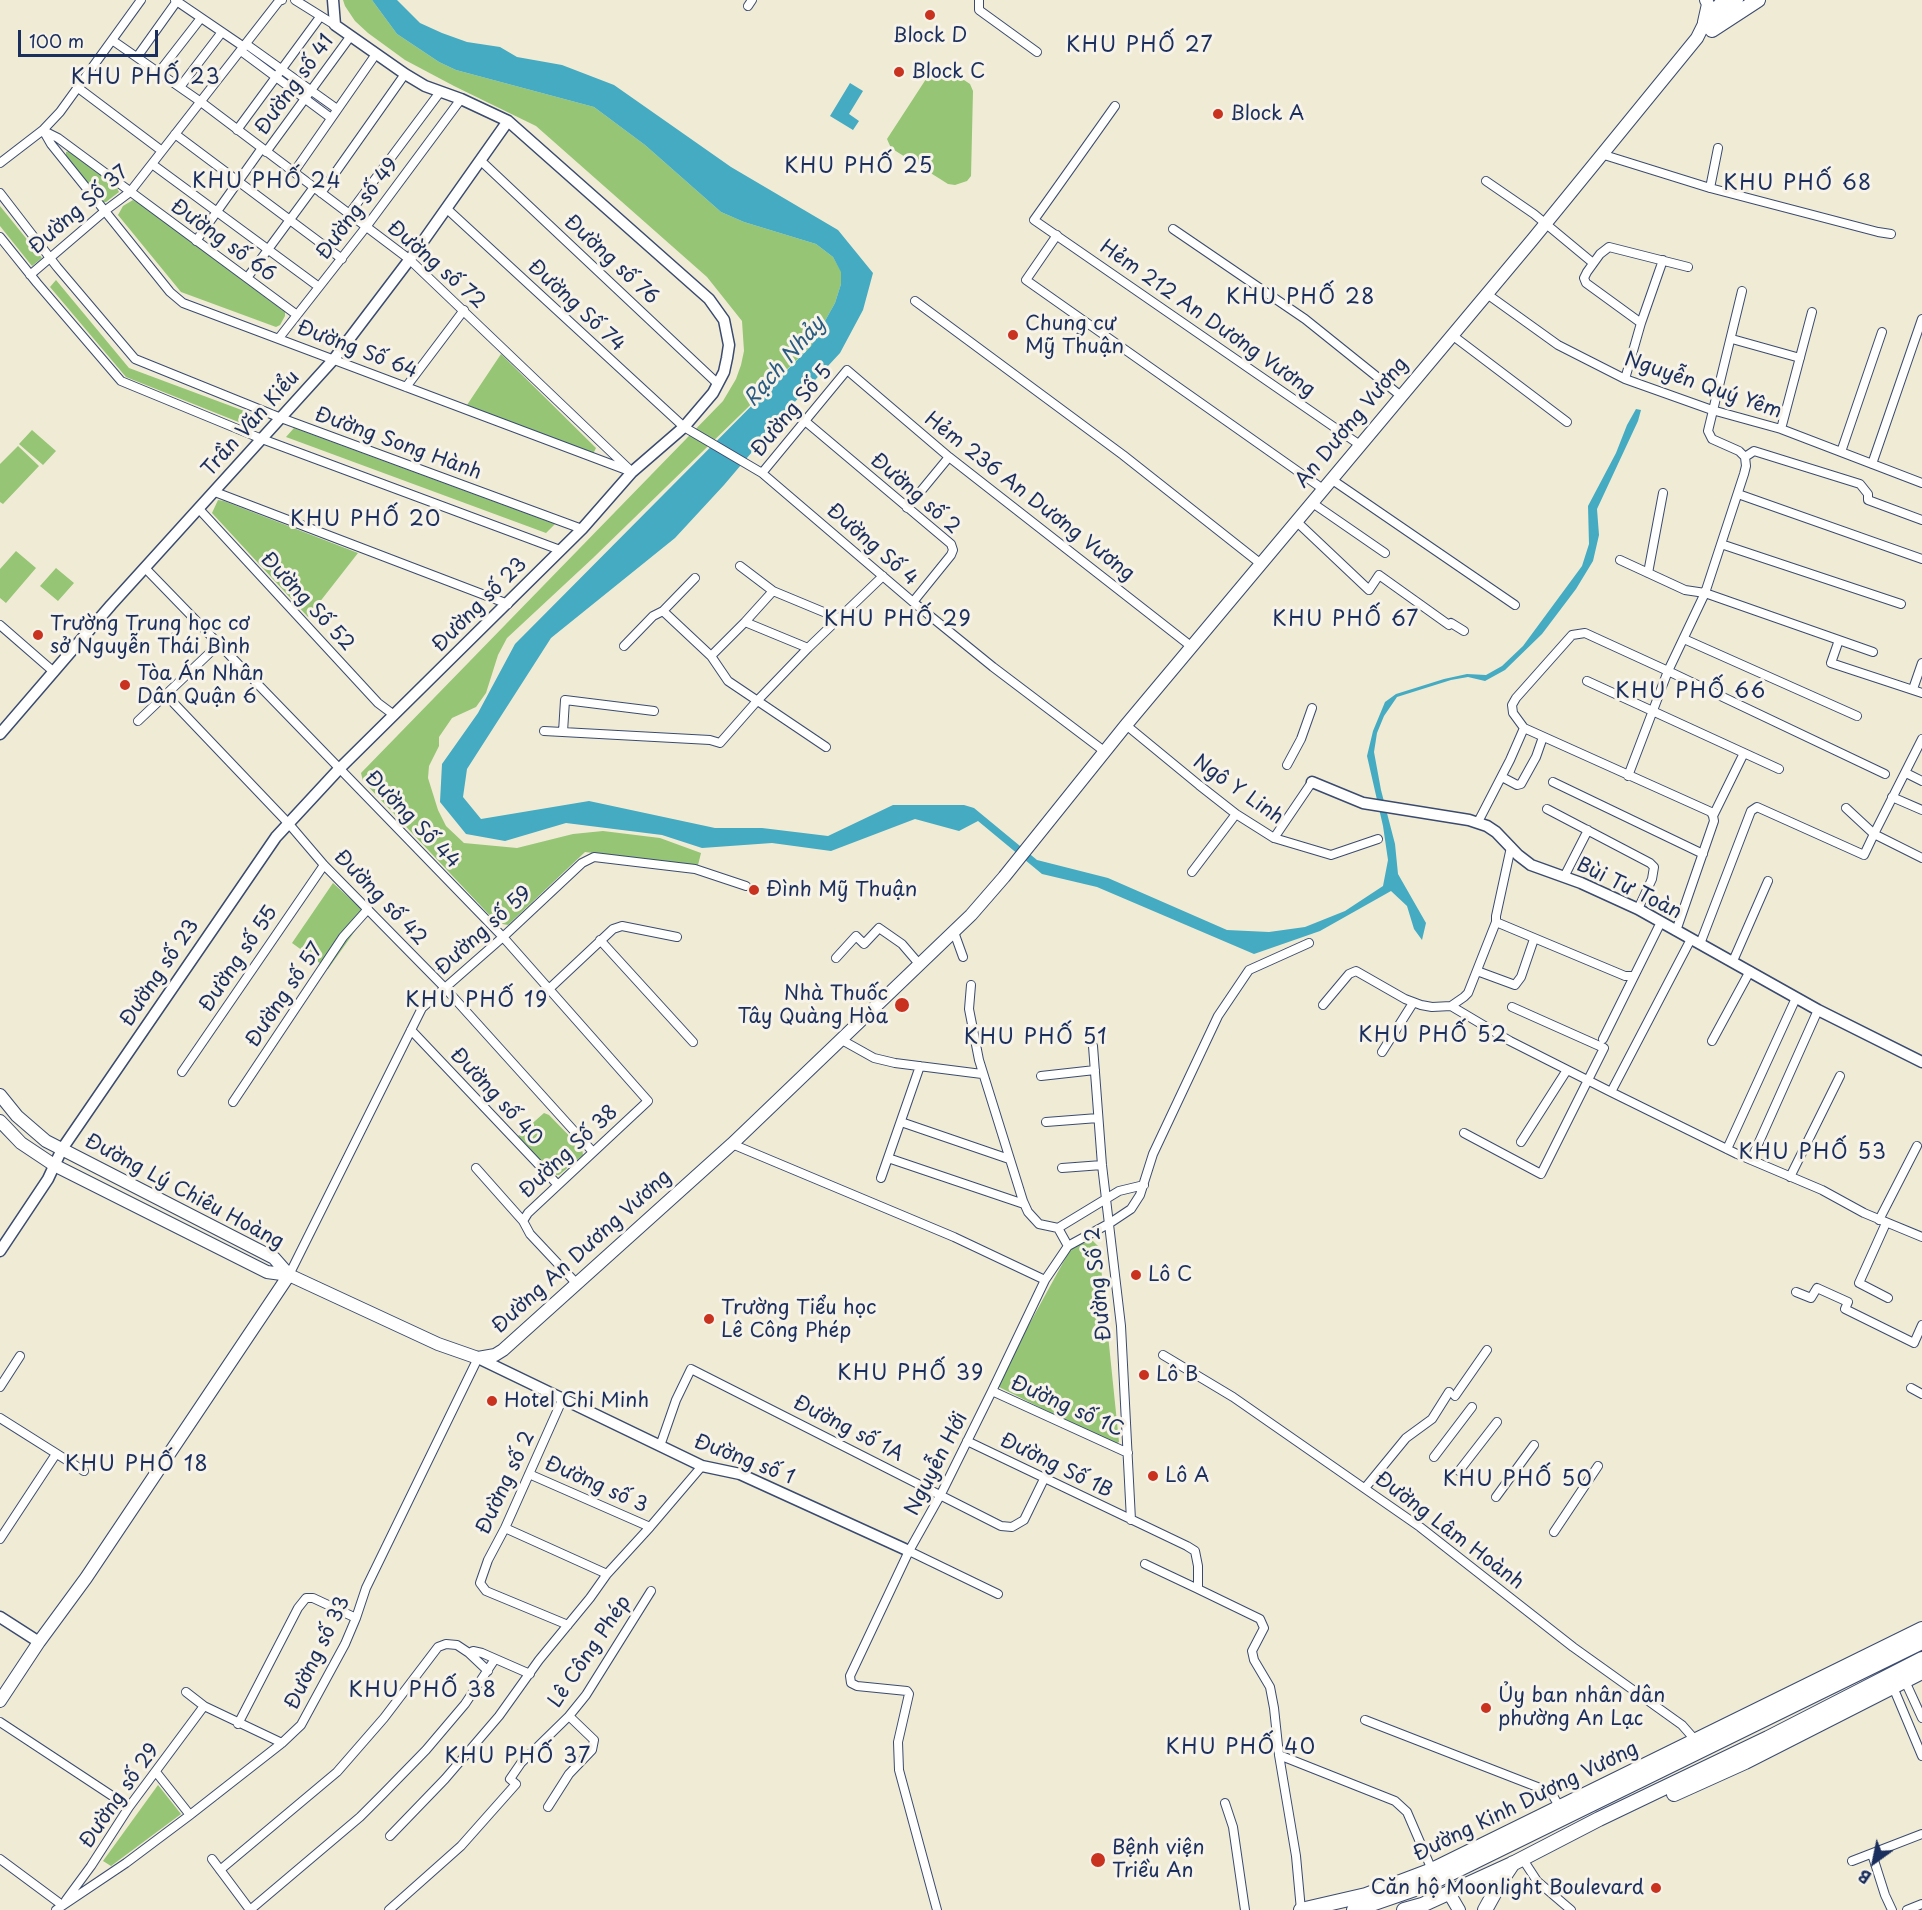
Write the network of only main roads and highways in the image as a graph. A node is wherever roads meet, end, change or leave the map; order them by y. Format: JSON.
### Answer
{"nodes":[{"id":1,"x":1706,"y":0,"type":"edge"},
{"id":2,"x":1723,"y":0,"type":"edge"},
{"id":3,"x":1737,"y":0,"type":"edge"},
{"id":4,"x":1758,"y":0,"type":"edge"},
{"id":5,"x":1708,"y":27,"type":"junction"},
{"id":6,"x":1037,"y":834,"type":"joint"},
{"id":7,"x":0,"y":1095,"type":"edge"},
{"id":8,"x":0,"y":1121,"type":"edge"},
{"id":9,"x":289,"y":1275,"type":"junction"},
{"id":10,"x":1922,"y":1629,"type":"edge"},
{"id":11,"x":1922,"y":1642,"type":"edge"},
{"id":12,"x":1922,"y":1659,"type":"edge"},
{"id":13,"x":1922,"y":1672,"type":"edge"},
{"id":14,"x":1896,"y":1679,"type":"junction"},
{"id":15,"x":0,"y":1701,"type":"edge"},
{"id":16,"x":1699,"y":1746,"type":"junction"},
{"id":17,"x":1586,"y":1801,"type":"junction"},
{"id":18,"x":1563,"y":1813,"type":"junction"},
{"id":19,"x":1599,"y":1819,"type":"junction"},
{"id":20,"x":1573,"y":1833,"type":"junction"},
{"id":21,"x":1518,"y":1860,"type":"junction"},
{"id":22,"x":1436,"y":1874,"type":"junction"},
{"id":23,"x":1419,"y":1882,"type":"junction"},
{"id":24,"x":1449,"y":1893,"type":"junction"},
{"id":25,"x":1431,"y":1906,"type":"edge"},
{"id":26,"x":1301,"y":1910,"type":"edge"},
{"id":27,"x":1354,"y":1910,"type":"edge"},
{"id":28,"x":1406,"y":1910,"type":"edge"},
{"id":29,"x":1459,"y":1910,"type":"edge"},
{"id":30,"x":1485,"y":1910,"type":"edge"}],
"edges":[{"from":1,"to":5,"type":"main road"},
{"from":2,"to":5,"type":"main road"},
{"from":3,"to":5,"type":"main road"},
{"from":4,"to":5,"type":"main road"},
{"from":5,"to":6,"type":"main road","name":"An Dương Vương"},
{"from":6,"to":9,"type":"main road","name":"Đường An Dương Vương"},
{"from":7,"to":9,"type":"main road","name":"Đường Lý Chiêu Hoàng"},
{"from":8,"to":9,"type":"main road","name":"Đường Lý Chiêu Hoàng"},
{"from":9,"to":15,"type":"main road"},
{"from":10,"to":16,"type":"main road","name":"Đường Kinh Dương Vương"},
{"from":11,"to":16,"type":"main road","name":"Đường Kinh Dương Vương"},
{"from":12,"to":14,"type":"main road"},
{"from":13,"to":14,"type":"main road"},
{"from":14,"to":19,"type":"main road"},
{"from":16,"to":17,"type":"main road","name":"Đường Kinh Dương Vương"},
{"from":17,"to":18,"type":"main road","name":"Đường Kinh Dương Vương"},
{"from":17,"to":19,"type":"main road"},
{"from":18,"to":20,"type":"main road"},
{"from":18,"to":22,"type":"main road","name":"Đường Kinh Dương Vương"},
{"from":19,"to":20,"type":"main road"},
{"from":20,"to":21,"type":"main road"},
{"from":21,"to":24,"type":"main road"},
{"from":21,"to":30,"type":"main road"},
{"from":22,"to":23,"type":"main road","name":"Đường Kinh Dương Vương"},
{"from":22,"to":24,"type":"main road"},
{"from":23,"to":25,"type":"main road"},
{"from":23,"to":26,"type":"main road","name":"Đường Kinh Dương Vương"},
{"from":23,"to":27,"type":"main road","name":"Đường Kinh Dương Vương"},
{"from":24,"to":25,"type":"main road"},
{"from":24,"to":29,"type":"main road"},
{"from":25,"to":28,"type":"main road"}]}
